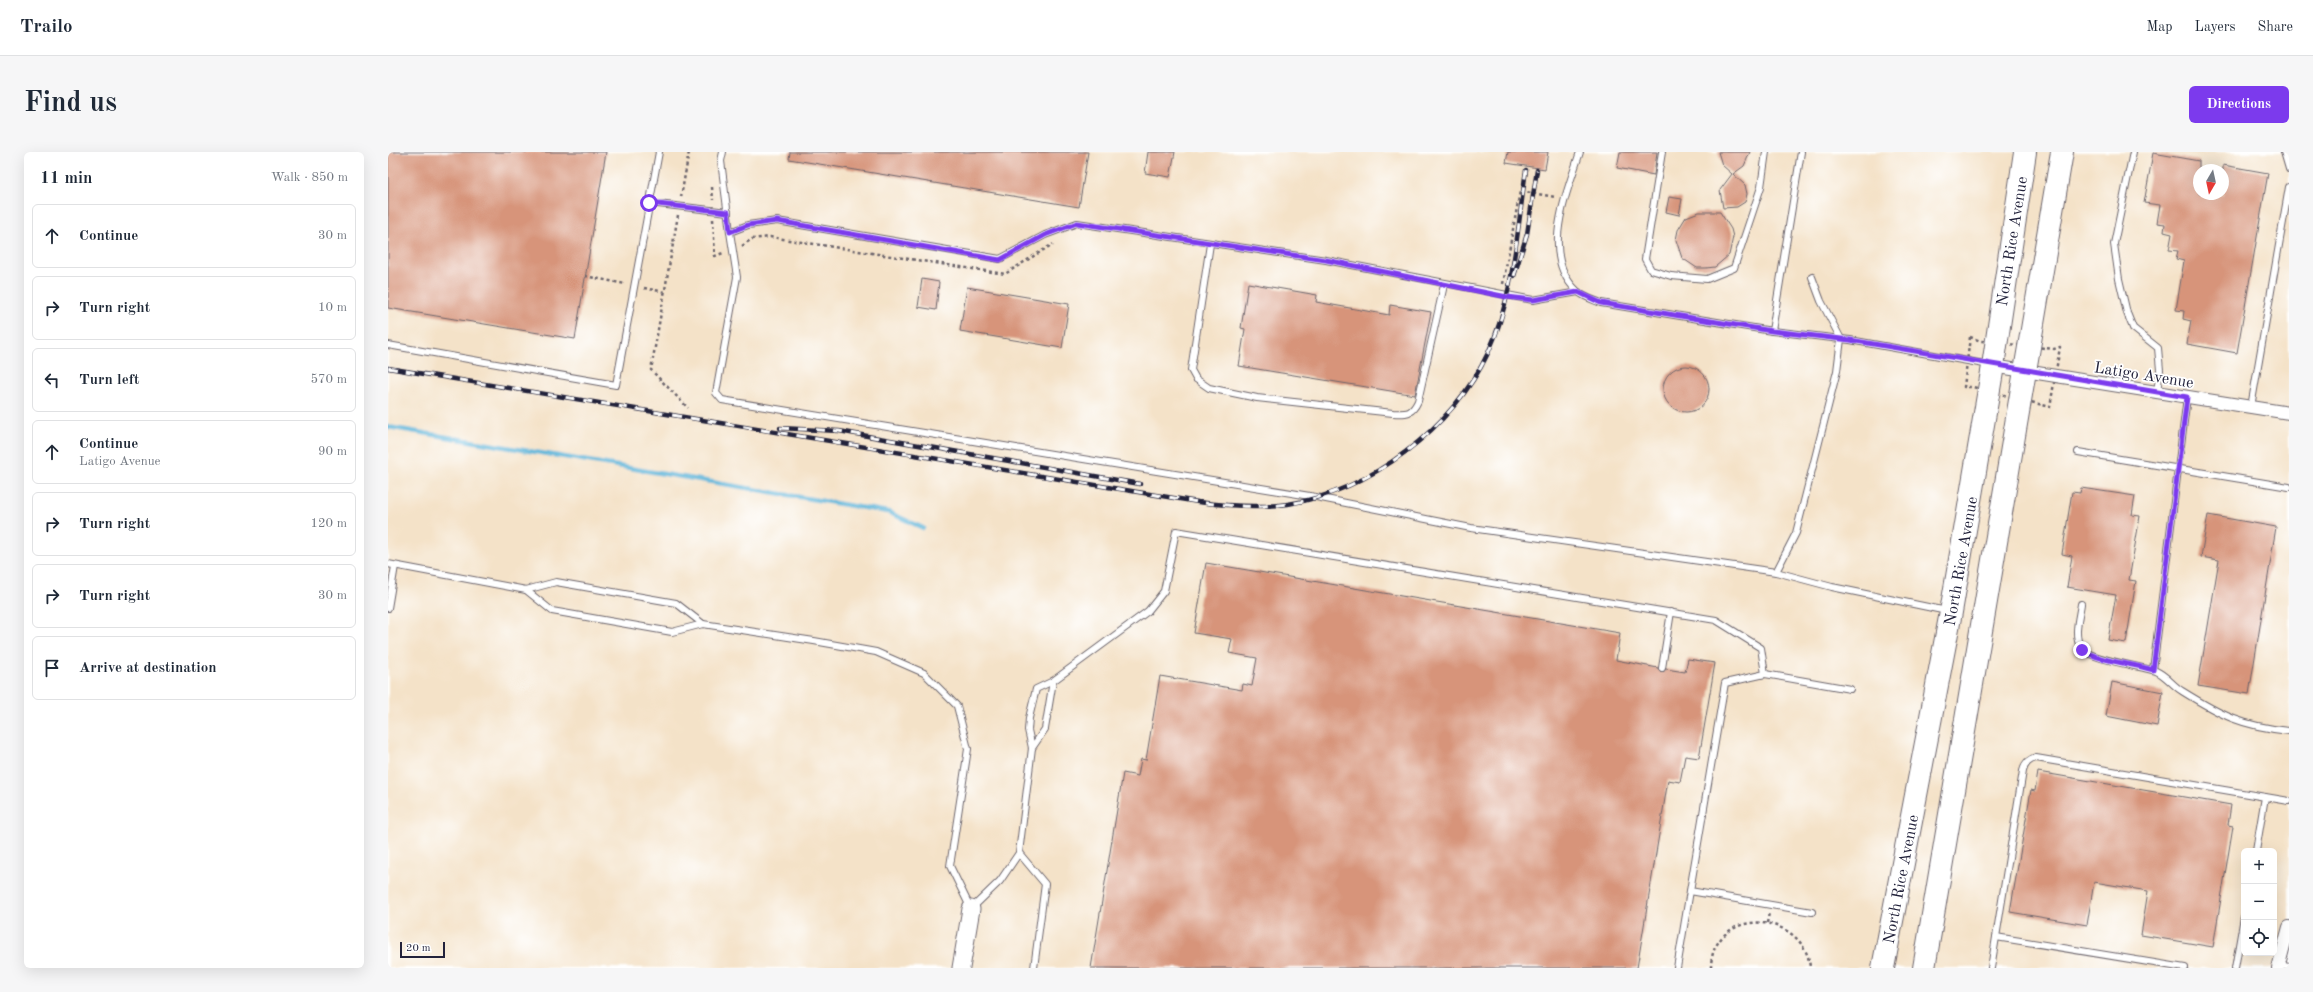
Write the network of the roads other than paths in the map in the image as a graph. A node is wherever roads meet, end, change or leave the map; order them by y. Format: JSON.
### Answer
{"nodes":[{"id":1,"x":659,"y":152,"type":"edge"},
{"id":2,"x":723,"y":152,"type":"edge"},
{"id":3,"x":1580,"y":152,"type":"edge"},
{"id":4,"x":1662,"y":152,"type":"edge"},
{"id":5,"x":1766,"y":152,"type":"edge"},
{"id":6,"x":1801,"y":152,"type":"edge"},
{"id":7,"x":2025,"y":152,"type":"edge"},
{"id":8,"x":2062,"y":152,"type":"edge"},
{"id":9,"x":2133,"y":152,"type":"edge"},
{"id":10,"x":2284,"y":152,"type":"edge"},
{"id":11,"x":2289,"y":169,"type":"edge"},
{"id":12,"x":2289,"y":186,"type":"edge"},
{"id":13,"x":649,"y":203,"type":"junction"},
{"id":14,"x":728,"y":212,"type":"junction"},
{"id":15,"x":730,"y":232,"type":"junction"},
{"id":16,"x":1210,"y":244,"type":"junction"},
{"id":17,"x":1812,"y":277,"type":"dead end"},
{"id":18,"x":1444,"y":284,"type":"junction"},
{"id":19,"x":1578,"y":292,"type":"junction"},
{"id":20,"x":1772,"y":331,"type":"junction"},
{"id":21,"x":1841,"y":339,"type":"junction"},
{"id":22,"x":388,"y":345,"type":"edge"},
{"id":23,"x":1993,"y":366,"type":"junction"},
{"id":24,"x":2025,"y":371,"type":"junction"},
{"id":25,"x":2157,"y":392,"type":"junction"},
{"id":26,"x":2187,"y":397,"type":"junction"},
{"id":27,"x":2251,"y":407,"type":"junction"},
{"id":28,"x":2288,"y":410,"type":"edge"},
{"id":29,"x":2078,"y":452,"type":"dead end"},
{"id":30,"x":2178,"y":469,"type":"junction"},
{"id":31,"x":2289,"y":487,"type":"edge"},
{"id":32,"x":388,"y":564,"type":"edge"},
{"id":33,"x":395,"y":566,"type":"junction"},
{"id":34,"x":1776,"y":572,"type":"junction"},
{"id":35,"x":526,"y":590,"type":"junction"},
{"id":36,"x":2081,"y":604,"type":"dead end"},
{"id":37,"x":388,"y":608,"type":"edge"},
{"id":38,"x":1671,"y":612,"type":"junction"},
{"id":39,"x":1951,"y":612,"type":"junction"},
{"id":40,"x":703,"y":624,"type":"junction"},
{"id":41,"x":1662,"y":668,"type":"dead end"},
{"id":42,"x":2153,"y":670,"type":"junction"},
{"id":43,"x":1765,"y":674,"type":"junction"},
{"id":44,"x":1053,"y":681,"type":"junction"},
{"id":45,"x":1850,"y":689,"type":"dead end"},
{"id":46,"x":2289,"y":731,"type":"edge"},
{"id":47,"x":1032,"y":748,"type":"junction"},
{"id":48,"x":2265,"y":798,"type":"junction"},
{"id":49,"x":2289,"y":802,"type":"edge"},
{"id":50,"x":2257,"y":848,"type":"edge"},
{"id":51,"x":1019,"y":853,"type":"junction"},
{"id":52,"x":1690,"y":891,"type":"junction"},
{"id":53,"x":971,"y":909,"type":"junction"},
{"id":54,"x":1812,"y":912,"type":"dead end"},
{"id":55,"x":2243,"y":920,"type":"edge"},
{"id":56,"x":2289,"y":927,"type":"edge"},
{"id":57,"x":1996,"y":937,"type":"junction"},
{"id":58,"x":2282,"y":967,"type":"edge"},
{"id":59,"x":962,"y":968,"type":"edge"},
{"id":60,"x":1034,"y":968,"type":"edge"},
{"id":61,"x":1677,"y":968,"type":"edge"},
{"id":62,"x":1883,"y":968,"type":"edge"},
{"id":63,"x":1924,"y":968,"type":"edge"},
{"id":64,"x":1991,"y":968,"type":"edge"},
{"id":65,"x":2185,"y":968,"type":"edge"},
{"id":66,"x":2235,"y":968,"type":"edge"}],
"edges":[{"from":1,"to":13,"type":"lane"},
{"from":2,"to":14,"type":"lane"},
{"from":3,"to":19,"type":"lane"},
{"from":4,"to":5,"type":"lane"},
{"from":6,"to":20,"type":"lane"},
{"from":7,"to":23,"type":"highway","name":"North Rice Avenue"},
{"from":8,"to":24,"type":"highway","name":"North Rice Avenue"},
{"from":9,"to":25,"type":"lane"},
{"from":10,"to":11,"type":"lane"},
{"from":12,"to":27,"type":"lane"},
{"from":13,"to":14,"type":"lane"},
{"from":13,"to":22,"type":"lane"},
{"from":14,"to":15,"type":"lane"},
{"from":15,"to":16,"type":"lane"},
{"from":15,"to":34,"type":"lane"},
{"from":16,"to":18,"type":"lane"},
{"from":16,"to":18,"type":"lane"},
{"from":17,"to":21,"type":"lane"},
{"from":18,"to":19,"type":"lane"},
{"from":19,"to":20,"type":"lane"},
{"from":20,"to":21,"type":"lane"},
{"from":21,"to":23,"type":"lane"},
{"from":21,"to":34,"type":"lane"},
{"from":23,"to":24,"type":"street","name":"Latigo Avenue"},
{"from":23,"to":39,"type":"highway","name":"North Rice Avenue"},
{"from":24,"to":25,"type":"street","name":"Latigo Avenue"},
{"from":24,"to":63,"type":"highway","name":"North Rice Avenue"},
{"from":25,"to":26,"type":"street","name":"Latigo Avenue"},
{"from":26,"to":27,"type":"street","name":"Latigo Avenue"},
{"from":26,"to":30,"type":"lane"},
{"from":27,"to":28,"type":"street","name":"Latigo Avenue"},
{"from":29,"to":30,"type":"lane"},
{"from":30,"to":31,"type":"lane"},
{"from":30,"to":42,"type":"lane"},
{"from":32,"to":33,"type":"lane"},
{"from":33,"to":35,"type":"lane"},
{"from":33,"to":37,"type":"lane"},
{"from":34,"to":39,"type":"lane"},
{"from":35,"to":40,"type":"lane"},
{"from":35,"to":40,"type":"lane"},
{"from":36,"to":42,"type":"lane"},
{"from":38,"to":41,"type":"lane"},
{"from":38,"to":43,"type":"lane"},
{"from":38,"to":44,"type":"lane"},
{"from":39,"to":62,"type":"highway","name":"North Rice Avenue"},
{"from":40,"to":53,"type":"lane"},
{"from":42,"to":46,"type":"lane"},
{"from":43,"to":45,"type":"lane"},
{"from":43,"to":52,"type":"lane"},
{"from":44,"to":47,"type":"lane"},
{"from":44,"to":47,"type":"lane"},
{"from":47,"to":51,"type":"lane"},
{"from":48,"to":49,"type":"lane"},
{"from":48,"to":50,"type":"lane"},
{"from":48,"to":57,"type":"lane"},
{"from":51,"to":53,"type":"lane"},
{"from":51,"to":60,"type":"lane"},
{"from":52,"to":54,"type":"lane"},
{"from":52,"to":61,"type":"lane"},
{"from":53,"to":59,"type":"street"},
{"from":55,"to":66,"type":"lane"},
{"from":56,"to":58,"type":"street"},
{"from":57,"to":64,"type":"lane"},
{"from":57,"to":65,"type":"lane"}]}
